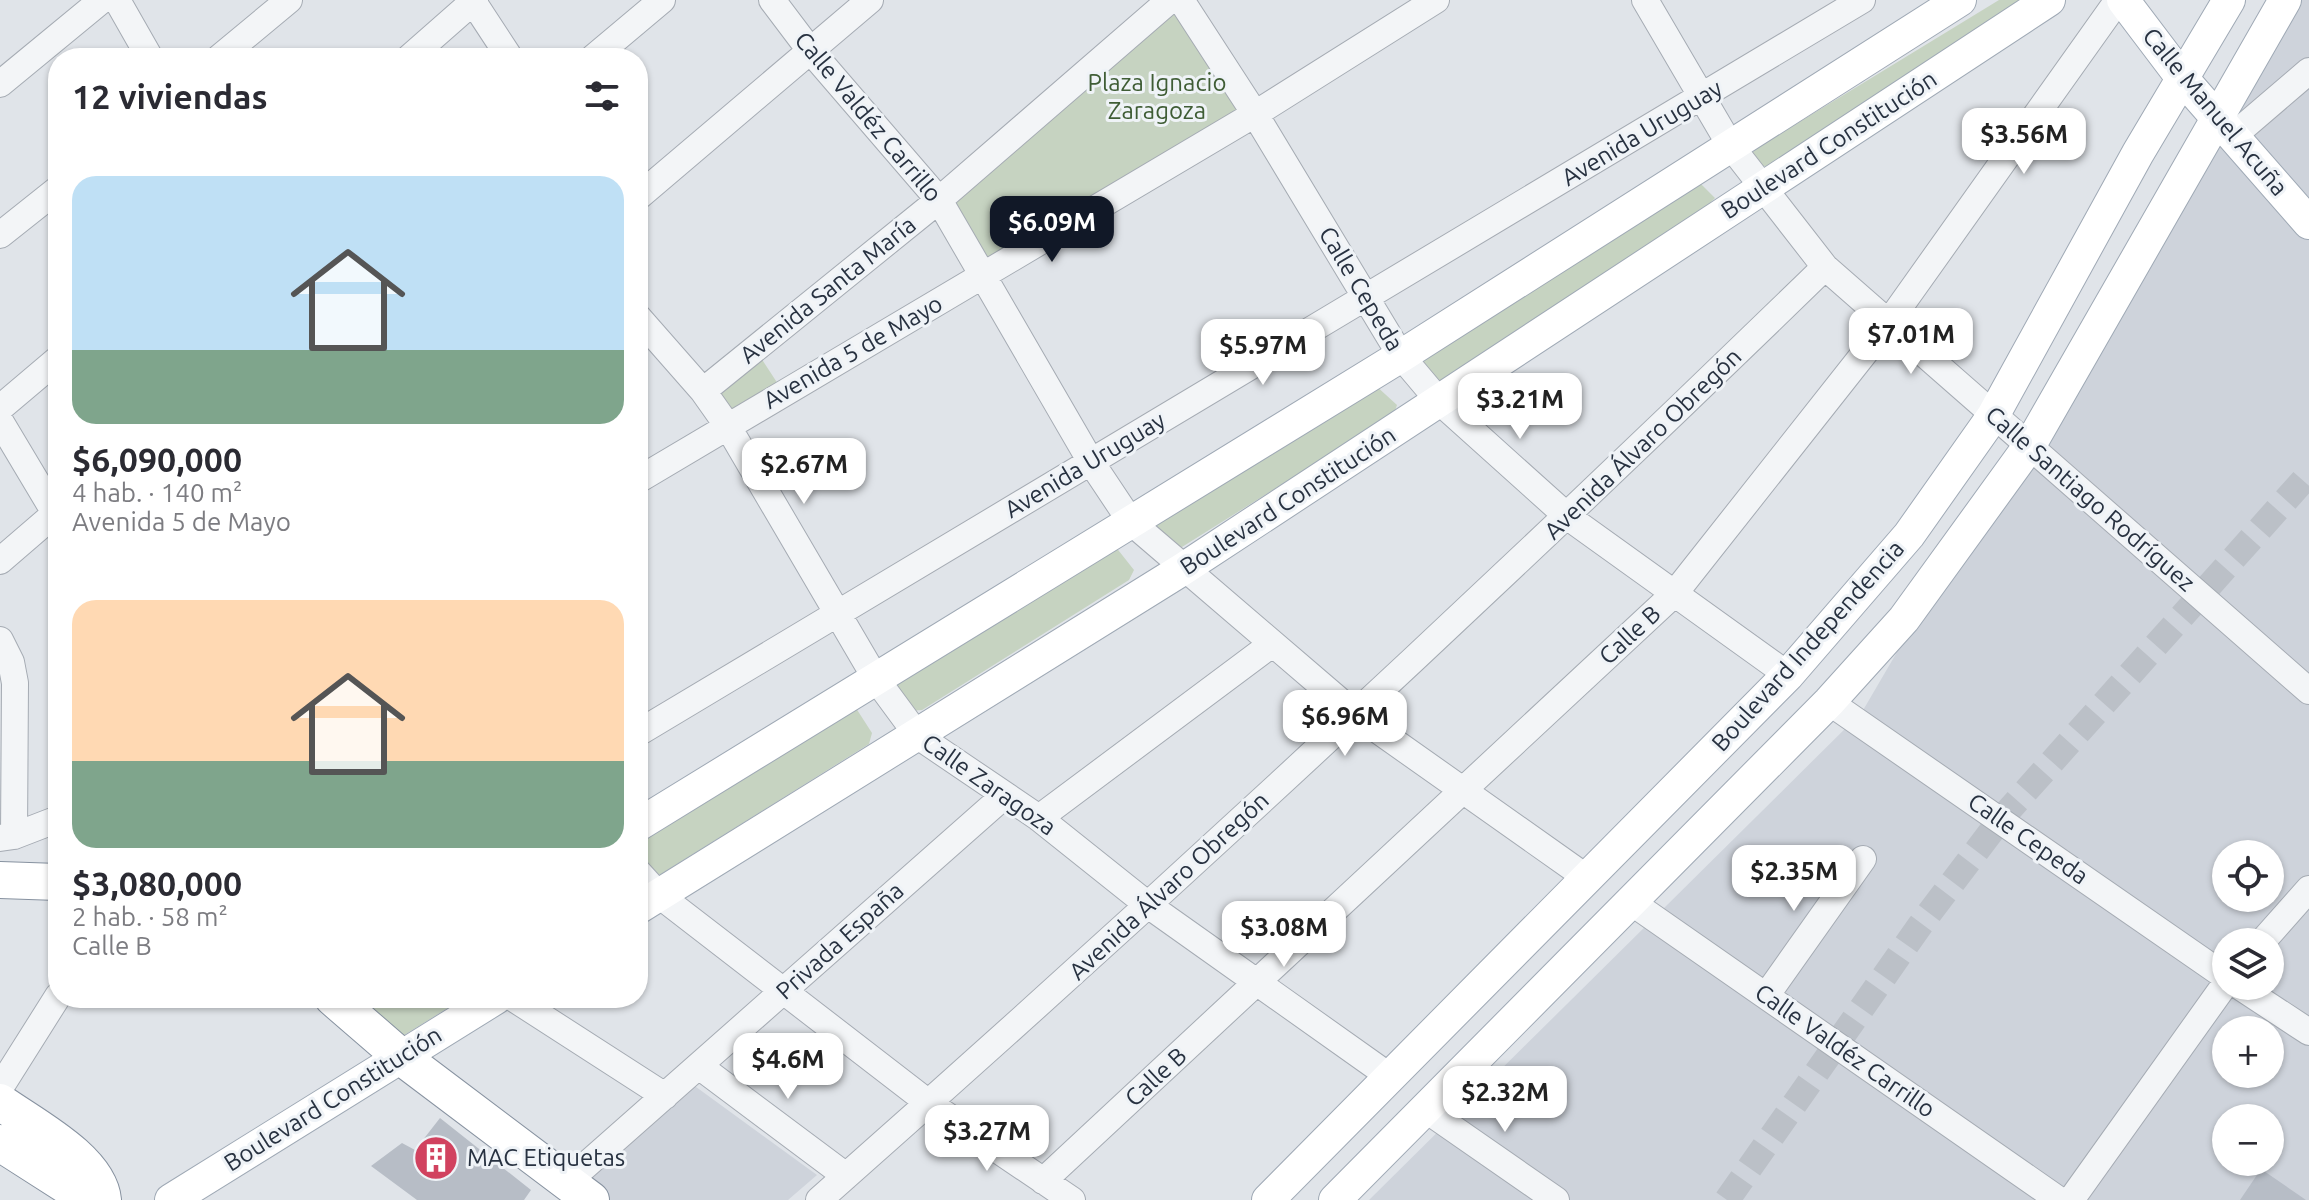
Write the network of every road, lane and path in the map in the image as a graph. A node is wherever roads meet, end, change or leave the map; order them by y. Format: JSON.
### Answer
{"nodes":[{"id":1,"x":102,"y":0,"type":"edge"},
{"id":2,"x":117,"y":0,"type":"edge"},
{"id":3,"x":255,"y":0,"type":"edge"},
{"id":4,"x":289,"y":0,"type":"edge"},
{"id":5,"x":473,"y":0,"type":"edge"},
{"id":6,"x":662,"y":0,"type":"edge"},
{"id":7,"x":772,"y":0,"type":"edge"},
{"id":8,"x":870,"y":0,"type":"edge"},
{"id":9,"x":1170,"y":0,"type":"edge"},
{"id":10,"x":1181,"y":0,"type":"edge"},
{"id":11,"x":1436,"y":0,"type":"edge"},
{"id":12,"x":1645,"y":0,"type":"edge"},
{"id":13,"x":1862,"y":0,"type":"edge"},
{"id":14,"x":1960,"y":0,"type":"edge"},
{"id":15,"x":2049,"y":0,"type":"edge"},
{"id":16,"x":2120,"y":0,"type":"edge"},
{"id":17,"x":2229,"y":0,"type":"edge"},
{"id":18,"x":2285,"y":0,"type":"edge"},
{"id":19,"x":246,"y":46,"type":"edge"},
{"id":20,"x":144,"y":48,"type":"edge"},
{"id":21,"x":420,"y":48,"type":"edge"},
{"id":22,"x":504,"y":48,"type":"edge"},
{"id":23,"x":605,"y":48,"type":"edge"},
{"id":24,"x":809,"y":49,"type":"junction"},
{"id":25,"x":2309,"y":71,"type":"edge"},
{"id":26,"x":2182,"y":78,"type":"junction"},
{"id":27,"x":0,"y":84,"type":"edge"},
{"id":28,"x":1702,"y":98,"type":"junction"},
{"id":29,"x":1255,"y":114,"type":"junction"},
{"id":30,"x":2225,"y":127,"type":"junction"},
{"id":31,"x":1730,"y":145,"type":"junction"},
{"id":32,"x":648,"y":188,"type":"edge"},
{"id":33,"x":1761,"y":189,"type":"junction"},
{"id":34,"x":48,"y":197,"type":"edge"},
{"id":35,"x":939,"y":200,"type":"junction"},
{"id":36,"x":2309,"y":223,"type":"edge"},
{"id":37,"x":0,"y":235,"type":"edge"},
{"id":38,"x":1825,"y":267,"type":"junction"},
{"id":39,"x":985,"y":275,"type":"junction"},
{"id":40,"x":1365,"y":296,"type":"junction"},
{"id":41,"x":1889,"y":322,"type":"junction"},
{"id":42,"x":648,"y":328,"type":"edge"},
{"id":43,"x":1401,"y":356,"type":"junction"},
{"id":44,"x":48,"y":367,"type":"edge"},
{"id":45,"x":703,"y":391,"type":"junction"},
{"id":46,"x":1439,"y":401,"type":"junction"},
{"id":47,"x":0,"y":408,"type":"edge"},
{"id":48,"x":1993,"y":416,"type":"junction"},
{"id":49,"x":0,"y":421,"type":"edge"},
{"id":50,"x":727,"y":425,"type":"junction"},
{"id":51,"x":2030,"y":445,"type":"junction"},
{"id":52,"x":1091,"y":462,"type":"junction"},
{"id":53,"x":648,"y":474,"type":"edge"},
{"id":54,"x":48,"y":499,"type":"edge"},
{"id":55,"x":1568,"y":517,"type":"junction"},
{"id":56,"x":48,"y":521,"type":"edge"},
{"id":57,"x":1131,"y":522,"type":"junction"},
{"id":58,"x":0,"y":561,"type":"edge"},
{"id":59,"x":1183,"y":569,"type":"junction"},
{"id":60,"x":1675,"y":593,"type":"junction"},
{"id":61,"x":838,"y":611,"type":"junction"},
{"id":62,"x":0,"y":640,"type":"edge"},
{"id":63,"x":1272,"y":644,"type":"junction"},
{"id":64,"x":1788,"y":675,"type":"junction"},
{"id":65,"x":876,"y":679,"type":"junction"},
{"id":66,"x":2309,"y":691,"type":"edge"},
{"id":67,"x":1829,"y":702,"type":"junction"},
{"id":68,"x":1355,"y":714,"type":"junction"},
{"id":69,"x":648,"y":727,"type":"edge"},
{"id":70,"x":918,"y":736,"type":"junction"},
{"id":71,"x":1691,"y":774,"type":"junction"},
{"id":72,"x":1464,"y":790,"type":"junction"},
{"id":73,"x":1005,"y":795,"type":"junction"},
{"id":74,"x":1039,"y":818,"type":"junction"},
{"id":75,"x":648,"y":819,"type":"edge"},
{"id":76,"x":48,"y":823,"type":"edge"},
{"id":77,"x":7,"y":837,"type":"edge"},
{"id":78,"x":1863,"y":859,"type":"dead end"},
{"id":79,"x":1587,"y":878,"type":"junction"},
{"id":80,"x":0,"y":880,"type":"edge"},
{"id":81,"x":48,"y":882,"type":"edge"},
{"id":82,"x":2309,"y":889,"type":"edge"},
{"id":83,"x":648,"y":890,"type":"edge"},
{"id":84,"x":648,"y":894,"type":"edge"},
{"id":85,"x":1631,"y":902,"type":"junction"},
{"id":86,"x":1148,"y":905,"type":"junction"},
{"id":87,"x":2274,"y":928,"type":"edge"},
{"id":88,"x":2212,"y":970,"type":"edge"},
{"id":89,"x":1258,"y":982,"type":"junction"},
{"id":90,"x":785,"y":990,"type":"junction"},
{"id":91,"x":1766,"y":996,"type":"junction"},
{"id":92,"x":2212,"y":1000,"type":"edge"},
{"id":93,"x":2260,"y":1000,"type":"edge"},
{"id":94,"x":50,"y":1008,"type":"edge"},
{"id":95,"x":348,"y":1008,"type":"edge"},
{"id":96,"x":479,"y":1008,"type":"edge"},
{"id":97,"x":529,"y":1008,"type":"edge"},
{"id":98,"x":2309,"y":1032,"type":"edge"},
{"id":99,"x":400,"y":1056,"type":"junction"},
{"id":100,"x":699,"y":1066,"type":"junction"},
{"id":101,"x":1389,"y":1076,"type":"junction"},
{"id":102,"x":0,"y":1088,"type":"edge"},
{"id":103,"x":665,"y":1096,"type":"junction"},
{"id":104,"x":0,"y":1102,"type":"edge"},
{"id":105,"x":930,"y":1104,"type":"junction"},
{"id":106,"x":1425,"y":1109,"type":"junction"},
{"id":107,"x":0,"y":1143,"type":"edge"},
{"id":108,"x":846,"y":1176,"type":"junction"},
{"id":109,"x":1043,"y":1181,"type":"junction"},
{"id":110,"x":579,"y":1191,"type":"edge"},
{"id":111,"x":1340,"y":1195,"type":"edge"},
{"id":112,"x":89,"y":1200,"type":"edge"},
{"id":113,"x":103,"y":1200,"type":"edge"},
{"id":114,"x":171,"y":1200,"type":"edge"},
{"id":115,"x":819,"y":1200,"type":"edge"},
{"id":116,"x":1072,"y":1200,"type":"edge"},
{"id":117,"x":1268,"y":1200,"type":"edge"},
{"id":118,"x":1556,"y":1200,"type":"edge"},
{"id":119,"x":2059,"y":1200,"type":"edge"},
{"id":120,"x":2071,"y":1200,"type":"edge"}],
"edges":[{"from":1,"to":27,"type":"street"},
{"from":2,"to":20,"type":"street"},
{"from":3,"to":19,"type":"street"},
{"from":4,"to":19,"type":"street"},
{"from":5,"to":21,"type":"street"},
{"from":5,"to":22,"type":"street"},
{"from":6,"to":23,"type":"street"},
{"from":7,"to":24,"type":"street","name":"Calle Valdéz Carrillo"},
{"from":8,"to":24,"type":"street"},
{"from":9,"to":35,"type":"street","name":"Avenida Santa María"},
{"from":10,"to":29,"type":"street","name":"Calle Cepeda"},
{"from":11,"to":29,"type":"street","name":"Avenida 5 de Mayo"},
{"from":12,"to":28,"type":"street","name":"Calle Santiago Rodríguez"},
{"from":13,"to":28,"type":"street","name":"Avenida Uruguay"},
{"from":14,"to":31,"type":"main road"},
{"from":15,"to":33,"type":"main road","name":"Boulevard Constitución"},
{"from":16,"to":26,"type":"main road","name":"Calle Manuel Acuña"},
{"from":16,"to":41,"type":"street","name":"Calle B"},
{"from":17,"to":26,"type":"main road","name":"Boulevard Independencia"},
{"from":18,"to":30,"type":"main road","name":"Boulevard Independencia"},
{"from":24,"to":32,"type":"street"},
{"from":24,"to":35,"type":"street","name":"Calle Valdéz Carrillo"},
{"from":25,"to":30,"type":"street"},
{"from":26,"to":30,"type":"main road","name":"Calle Manuel Acuña"},
{"from":26,"to":48,"type":"main road","name":"Boulevard Independencia"},
{"from":28,"to":31,"type":"street","name":"Calle Santiago Rodríguez"},
{"from":28,"to":40,"type":"street","name":"Avenida Uruguay"},
{"from":29,"to":39,"type":"street","name":"Avenida 5 de Mayo"},
{"from":29,"to":40,"type":"street","name":"Calle Cepeda"},
{"from":30,"to":36,"type":"main road","name":"Calle Manuel Acuña"},
{"from":30,"to":51,"type":"main road","name":"Boulevard Independencia"},
{"from":31,"to":33,"type":"street","name":"Calle Santiago Rodríguez"},
{"from":31,"to":43,"type":"main road"},
{"from":33,"to":38,"type":"street","name":"Calle Santiago Rodríguez"},
{"from":33,"to":46,"type":"main road","name":"Boulevard Constitución"},
{"from":34,"to":37,"type":"street"},
{"from":35,"to":39,"type":"street","name":"Calle Valdéz Carrillo"},
{"from":35,"to":45,"type":"street","name":"Avenida Santa María"},
{"from":38,"to":41,"type":"street","name":"Calle Santiago Rodríguez"},
{"from":38,"to":55,"type":"street","name":"Avenida Álvaro Obregón"},
{"from":39,"to":50,"type":"street","name":"Avenida 5 de Mayo"},
{"from":39,"to":52,"type":"street","name":"Calle Valdéz Carrillo"},
{"from":40,"to":43,"type":"street","name":"Calle Cepeda"},
{"from":40,"to":52,"type":"street","name":"Avenida Uruguay"},
{"from":41,"to":48,"type":"street","name":"Calle Santiago Rodríguez"},
{"from":41,"to":60,"type":"street","name":"Calle B"},
{"from":42,"to":45,"type":"street","name":"Calle Zaragoza"},
{"from":43,"to":46,"type":"street","name":"Calle Cepeda"},
{"from":43,"to":57,"type":"main road"},
{"from":44,"to":47,"type":"street"},
{"from":45,"to":50,"type":"street","name":"Calle Zaragoza"},
{"from":46,"to":55,"type":"street","name":"Calle Cepeda"},
{"from":46,"to":59,"type":"main road","name":"Boulevard Constitución"},
{"from":48,"to":51,"type":"street","name":"Calle Santiago Rodríguez"},
{"from":48,"to":64,"type":"main road","name":"Boulevard Independencia"},
{"from":49,"to":54,"type":"street"},
{"from":50,"to":53,"type":"street","name":"Avenida 5 de Mayo"},
{"from":50,"to":61,"type":"street","name":"Calle Zaragoza"},
{"from":51,"to":66,"type":"street","name":"Calle Santiago Rodríguez"},
{"from":51,"to":67,"type":"main road","name":"Boulevard Independencia"},
{"from":52,"to":57,"type":"street","name":"Calle Valdéz Carrillo"},
{"from":52,"to":61,"type":"street","name":"Avenida Uruguay"},
{"from":55,"to":60,"type":"street","name":"Calle Cepeda"},
{"from":55,"to":68,"type":"street","name":"Avenida Álvaro Obregón"},
{"from":56,"to":58,"type":"street"},
{"from":57,"to":59,"type":"street","name":"Calle Valdéz Carrillo"},
{"from":57,"to":65,"type":"main road"},
{"from":59,"to":63,"type":"street","name":"Calle Valdéz Carrillo"},
{"from":59,"to":70,"type":"main road","name":"Boulevard Constitución"},
{"from":60,"to":64,"type":"street","name":"Calle Cepeda"},
{"from":60,"to":72,"type":"street","name":"Calle B"},
{"from":61,"to":65,"type":"street","name":"Calle Zaragoza"},
{"from":61,"to":69,"type":"street","name":"Avenida Uruguay"},
{"from":62,"to":77,"type":"street"},
{"from":63,"to":68,"type":"street","name":"Calle Valdéz Carrillo"},
{"from":63,"to":74,"type":"street"},
{"from":64,"to":71,"type":"main road","name":"Boulevard Independencia"},
{"from":65,"to":70,"type":"street","name":"Calle Zaragoza"},
{"from":65,"to":75,"type":"main road"},
{"from":67,"to":85,"type":"main road","name":"Boulevard Independencia"},
{"from":67,"to":88,"type":"street","name":"Calle Cepeda"},
{"from":68,"to":72,"type":"street","name":"Calle Valdéz Carrillo"},
{"from":68,"to":86,"type":"street","name":"Avenida Álvaro Obregón"},
{"from":70,"to":73,"type":"street","name":"Calle Zaragoza"},
{"from":70,"to":83,"type":"main road","name":"Boulevard Constitución"},
{"from":71,"to":79,"type":"main road","name":"Boulevard Independencia"},
{"from":71,"to":85,"type":"main road"},
{"from":72,"to":79,"type":"street","name":"Calle Valdéz Carrillo"},
{"from":72,"to":89,"type":"street","name":"Calle B"},
{"from":73,"to":74,"type":"street","name":"Calle Zaragoza"},
{"from":73,"to":90,"type":"street","name":"Privada España"},
{"from":74,"to":86,"type":"street","name":"Calle Zaragoza"},
{"from":76,"to":77,"type":"street"},
{"from":78,"to":91,"type":"street"},
{"from":79,"to":101,"type":"main road","name":"Boulevard Independencia"},
{"from":80,"to":81,"type":"highway"},
{"from":82,"to":87,"type":"street"},
{"from":84,"to":90,"type":"street"},
{"from":85,"to":91,"type":"street","name":"Calle Valdéz Carrillo"},
{"from":85,"to":106,"type":"main road","name":"Boulevard Independencia"},
{"from":86,"to":89,"type":"street","name":"Calle Zaragoza"},
{"from":86,"to":105,"type":"street","name":"Avenida Álvaro Obregón"},
{"from":89,"to":101,"type":"street","name":"Calle Zaragoza"},
{"from":89,"to":109,"type":"street","name":"Calle B"},
{"from":90,"to":100,"type":"street","name":"Privada España"},
{"from":90,"to":105,"type":"street"},
{"from":91,"to":119,"type":"street","name":"Calle Valdéz Carrillo"},
{"from":92,"to":120,"type":"street"},
{"from":93,"to":98,"type":"street"},
{"from":94,"to":102,"type":"street"},
{"from":95,"to":99,"type":"highway"},
{"from":96,"to":99,"type":"main road","name":"Boulevard Constitución"},
{"from":97,"to":103,"type":"street"},
{"from":99,"to":110,"type":"highway"},
{"from":99,"to":114,"type":"main road","name":"Boulevard Constitución"},
{"from":100,"to":103,"type":"street","name":"Privada España"},
{"from":100,"to":108,"type":"street"},
{"from":101,"to":111,"type":"main road"},
{"from":101,"to":117,"type":"main road","name":"Boulevard Independencia"},
{"from":103,"to":110,"type":"street","name":"Privada España"},
{"from":104,"to":113,"type":"highway"},
{"from":105,"to":108,"type":"street","name":"Avenida Álvaro Obregón"},
{"from":105,"to":109,"type":"street"},
{"from":106,"to":111,"type":"main road","name":"Boulevard Independencia"},
{"from":106,"to":118,"type":"street"},
{"from":107,"to":112,"type":"highway"},
{"from":108,"to":115,"type":"street","name":"Avenida Álvaro Obregón"},
{"from":109,"to":116,"type":"street"}]}
